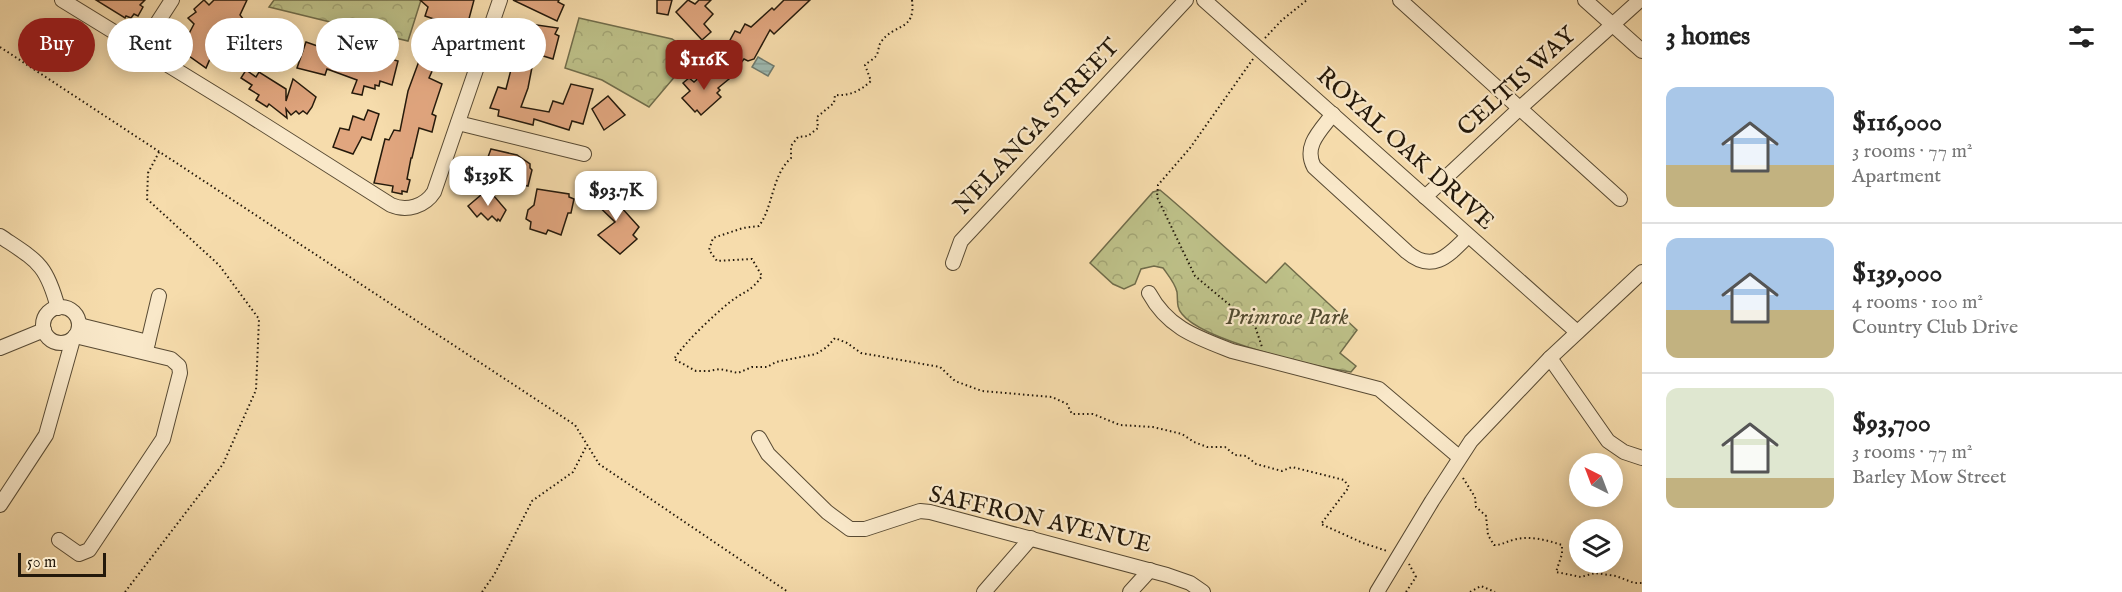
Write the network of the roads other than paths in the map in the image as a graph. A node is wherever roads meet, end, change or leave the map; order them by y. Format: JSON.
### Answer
{"nodes":[{"id":1,"x":62,"y":0,"type":"edge"},
{"id":2,"x":172,"y":0,"type":"edge"},
{"id":3,"x":500,"y":0,"type":"edge"},
{"id":4,"x":1186,"y":0,"type":"edge"},
{"id":5,"x":1204,"y":0,"type":"edge"},
{"id":6,"x":1400,"y":0,"type":"edge"},
{"id":7,"x":1585,"y":0,"type":"edge"},
{"id":8,"x":1599,"y":0,"type":"edge"},
{"id":9,"x":1640,"y":0,"type":"edge"},
{"id":10,"x":160,"y":18,"type":"edge"},
{"id":11,"x":1617,"y":22,"type":"junction"},
{"id":12,"x":107,"y":27,"type":"edge"},
{"id":13,"x":1642,"y":38,"type":"edge"},
{"id":14,"x":1642,"y":51,"type":"edge"},
{"id":15,"x":179,"y":72,"type":"edge"},
{"id":16,"x":1520,"y":108,"type":"junction"},
{"id":17,"x":1333,"y":114,"type":"junction"},
{"id":18,"x":458,"y":123,"type":"junction"},
{"id":19,"x":584,"y":154,"type":"dead end"},
{"id":20,"x":1425,"y":197,"type":"junction"},
{"id":21,"x":1620,"y":199,"type":"dead end"},
{"id":22,"x":0,"y":236,"type":"edge"},
{"id":23,"x":1468,"y":236,"type":"junction"},
{"id":24,"x":953,"y":263,"type":"dead end"},
{"id":25,"x":1642,"y":272,"type":"edge"},
{"id":26,"x":1149,"y":293,"type":"dead end"},
{"id":27,"x":159,"y":296,"type":"dead end"},
{"id":28,"x":58,"y":308,"type":"junction"},
{"id":29,"x":44,"y":330,"type":"junction"},
{"id":30,"x":1577,"y":332,"type":"junction"},
{"id":31,"x":72,"y":340,"type":"junction"},
{"id":32,"x":0,"y":348,"type":"edge"},
{"id":33,"x":147,"y":348,"type":"junction"},
{"id":34,"x":1550,"y":357,"type":"junction"},
{"id":35,"x":759,"y":438,"type":"dead end"},
{"id":36,"x":1642,"y":458,"type":"edge"},
{"id":37,"x":1458,"y":460,"type":"junction"},
{"id":38,"x":0,"y":505,"type":"edge"},
{"id":39,"x":1031,"y":538,"type":"junction"},
{"id":40,"x":59,"y":540,"type":"dead end"},
{"id":41,"x":1150,"y":570,"type":"junction"},
{"id":42,"x":984,"y":592,"type":"edge"},
{"id":43,"x":1130,"y":592,"type":"edge"},
{"id":44,"x":1203,"y":592,"type":"edge"},
{"id":45,"x":1377,"y":592,"type":"edge"}],
"edges":[{"from":1,"to":12,"type":"street"},
{"from":2,"to":10,"type":"street"},
{"from":3,"to":18,"type":"street"},
{"from":4,"to":24,"type":"street","name":"NELANGA STREET"},
{"from":5,"to":17,"type":"street","name":"ROYAL OAK DRIVE"},
{"from":6,"to":16,"type":"street"},
{"from":7,"to":11,"type":"street"},
{"from":8,"to":11,"type":"street"},
{"from":9,"to":11,"type":"street","name":"CELTIS WAY"},
{"from":11,"to":13,"type":"street"},
{"from":11,"to":14,"type":"street"},
{"from":11,"to":16,"type":"street","name":"CELTIS WAY"},
{"from":15,"to":18,"type":"street"},
{"from":16,"to":20,"type":"street","name":"CELTIS WAY"},
{"from":16,"to":21,"type":"street"},
{"from":17,"to":20,"type":"street","name":"ROYAL OAK DRIVE"},
{"from":17,"to":23,"type":"street"},
{"from":18,"to":19,"type":"street"},
{"from":20,"to":23,"type":"street","name":"ROYAL OAK DRIVE"},
{"from":22,"to":28,"type":"street"},
{"from":23,"to":30,"type":"street","name":"ROYAL OAK DRIVE"},
{"from":25,"to":30,"type":"street"},
{"from":26,"to":37,"type":"street"},
{"from":27,"to":33,"type":"street"},
{"from":28,"to":29,"type":"street"},
{"from":28,"to":31,"type":"street"},
{"from":29,"to":31,"type":"street"},
{"from":29,"to":32,"type":"street"},
{"from":30,"to":34,"type":"street"},
{"from":31,"to":33,"type":"street"},
{"from":31,"to":38,"type":"street"},
{"from":33,"to":40,"type":"street"},
{"from":34,"to":36,"type":"street"},
{"from":34,"to":37,"type":"street"},
{"from":35,"to":39,"type":"street","name":"SAFFRON AVENUE"},
{"from":37,"to":45,"type":"street"},
{"from":39,"to":41,"type":"street","name":"SAFFRON AVENUE"},
{"from":39,"to":42,"type":"street"},
{"from":41,"to":43,"type":"street"},
{"from":41,"to":44,"type":"street","name":"SAFFRON AVENUE"}]}
